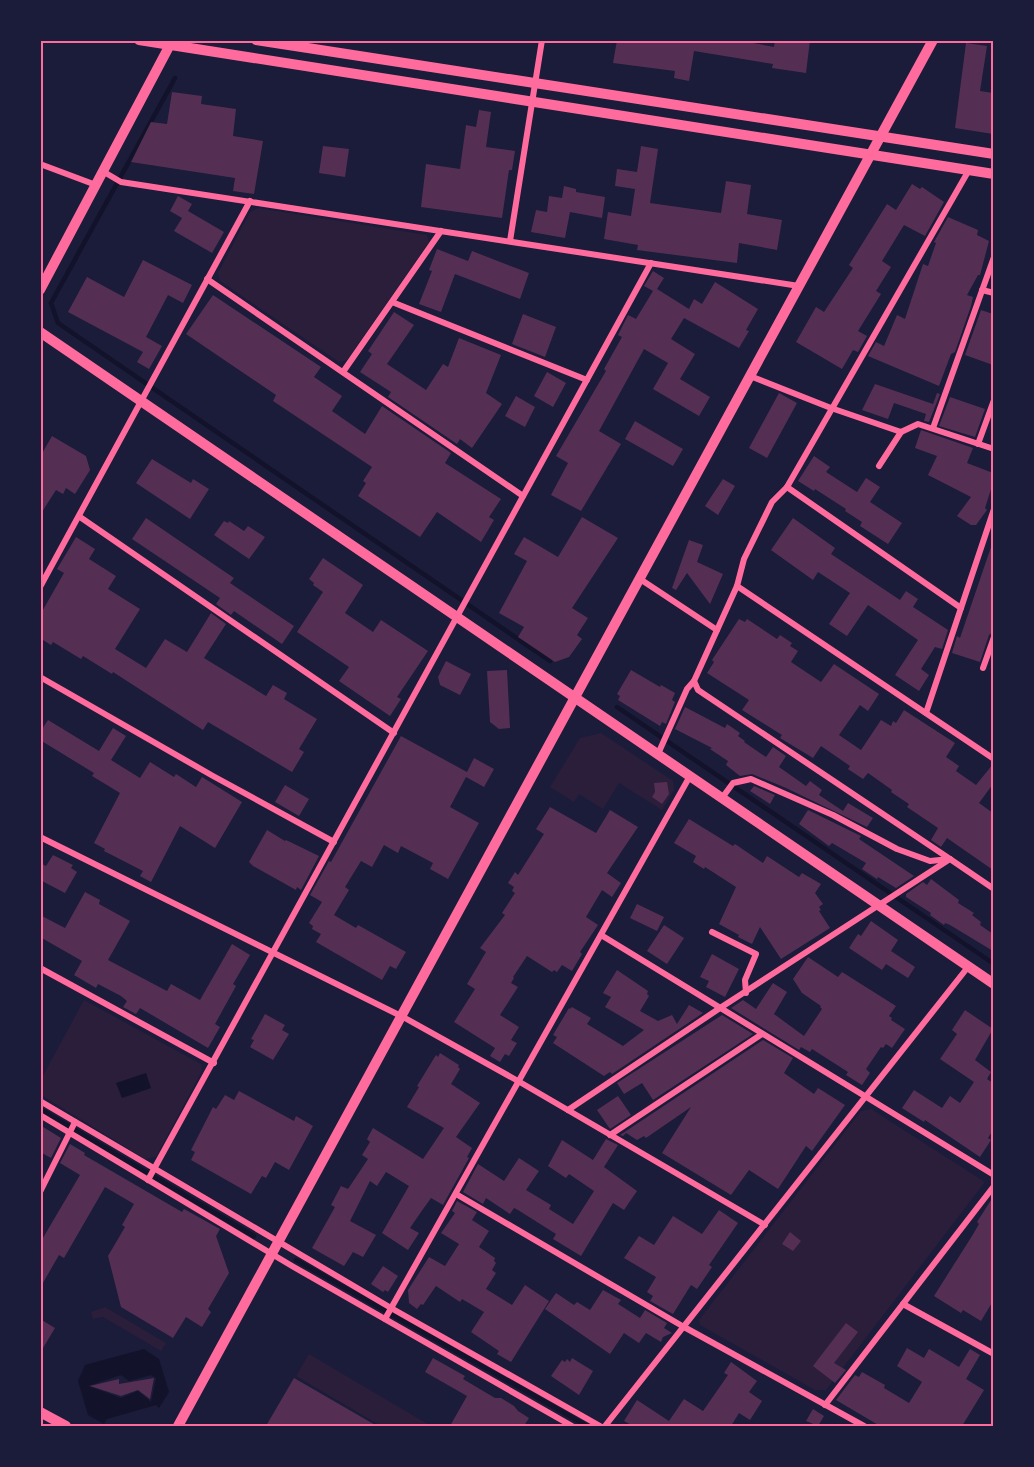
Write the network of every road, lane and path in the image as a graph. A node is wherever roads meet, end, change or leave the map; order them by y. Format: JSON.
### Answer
{"nodes":[{"id":1,"x":139,"y":40,"type":"edge"},
{"id":2,"x":256,"y":40,"type":"edge"},
{"id":3,"x":542,"y":40,"type":"edge"},
{"id":4,"x":933,"y":40,"type":"edge"},
{"id":5,"x":171,"y":43,"type":"edge"},
{"id":6,"x":535,"y":83,"type":"junction"},
{"id":7,"x":532,"y":102,"type":"junction"},
{"id":8,"x":881,"y":136,"type":"junction"},
{"id":9,"x":993,"y":154,"type":"edge"},
{"id":10,"x":870,"y":156,"type":"junction"},
{"id":11,"x":40,"y":164,"type":"edge"},
{"id":12,"x":969,"y":170,"type":"junction"},
{"id":13,"x":104,"y":172,"type":"junction"},
{"id":14,"x":993,"y":174,"type":"edge"},
{"id":15,"x":97,"y":185,"type":"junction"},
{"id":16,"x":250,"y":201,"type":"junction"},
{"id":17,"x":441,"y":231,"type":"junction"},
{"id":18,"x":510,"y":242,"type":"junction"},
{"id":19,"x":993,"y":257,"type":"edge"},
{"id":20,"x":651,"y":263,"type":"junction"},
{"id":21,"x":207,"y":279,"type":"junction"},
{"id":22,"x":799,"y":286,"type":"junction"},
{"id":23,"x":40,"y":290,"type":"edge"},
{"id":24,"x":982,"y":290,"type":"junction"},
{"id":25,"x":993,"y":293,"type":"edge"},
{"id":26,"x":392,"y":302,"type":"junction"},
{"id":27,"x":40,"y":332,"type":"edge"},
{"id":28,"x":343,"y":372,"type":"junction"},
{"id":29,"x":750,"y":376,"type":"junction"},
{"id":30,"x":586,"y":380,"type":"junction"},
{"id":31,"x":993,"y":400,"type":"edge"},
{"id":32,"x":142,"y":401,"type":"junction"},
{"id":33,"x":831,"y":408,"type":"junction"},
{"id":34,"x":933,"y":428,"type":"junction"},
{"id":35,"x":902,"y":432,"type":"junction"},
{"id":36,"x":978,"y":444,"type":"junction"},
{"id":37,"x":993,"y":449,"type":"edge"},
{"id":38,"x":879,"y":466,"type":"dead end"},
{"id":39,"x":787,"y":487,"type":"junction"},
{"id":40,"x":524,"y":496,"type":"junction"},
{"id":41,"x":993,"y":509,"type":"edge"},
{"id":42,"x":80,"y":517,"type":"junction"},
{"id":43,"x":640,"y":579,"type":"junction"},
{"id":44,"x":737,"y":586,"type":"junction"},
{"id":45,"x":40,"y":587,"type":"edge"},
{"id":46,"x":961,"y":608,"type":"junction"},
{"id":47,"x":458,"y":617,"type":"junction"},
{"id":48,"x":717,"y":630,"type":"junction"},
{"id":49,"x":993,"y":637,"type":"edge"},
{"id":50,"x":983,"y":668,"type":"dead end"},
{"id":51,"x":40,"y":678,"type":"edge"},
{"id":52,"x":694,"y":681,"type":"junction"},
{"id":53,"x":576,"y":698,"type":"junction"},
{"id":54,"x":926,"y":712,"type":"junction"},
{"id":55,"x":394,"y":733,"type":"junction"},
{"id":56,"x":658,"y":754,"type":"junction"},
{"id":57,"x":993,"y":759,"type":"edge"},
{"id":58,"x":690,"y":776,"type":"junction"},
{"id":59,"x":722,"y":798,"type":"junction"},
{"id":60,"x":40,"y":837,"type":"edge"},
{"id":61,"x":334,"y":842,"type":"junction"},
{"id":62,"x":950,"y":859,"type":"junction"},
{"id":63,"x":993,"y":890,"type":"edge"},
{"id":64,"x":879,"y":905,"type":"junction"},
{"id":65,"x":712,"y":932,"type":"dead end"},
{"id":66,"x":601,"y":935,"type":"junction"},
{"id":67,"x":274,"y":953,"type":"junction"},
{"id":68,"x":969,"y":967,"type":"junction"},
{"id":69,"x":40,"y":968,"type":"edge"},
{"id":70,"x":993,"y":984,"type":"edge"},
{"id":71,"x":746,"y":993,"type":"junction"},
{"id":72,"x":720,"y":1008,"type":"junction"},
{"id":73,"x":403,"y":1017,"type":"junction"},
{"id":74,"x":762,"y":1034,"type":"junction"},
{"id":75,"x":214,"y":1063,"type":"junction"},
{"id":76,"x":518,"y":1081,"type":"junction"},
{"id":77,"x":865,"y":1097,"type":"junction"},
{"id":78,"x":40,"y":1101,"type":"edge"},
{"id":79,"x":568,"y":1110,"type":"junction"},
{"id":80,"x":40,"y":1115,"type":"edge"},
{"id":81,"x":72,"y":1127,"type":"junction"},
{"id":82,"x":610,"y":1135,"type":"junction"},
{"id":83,"x":151,"y":1175,"type":"junction"},
{"id":84,"x":993,"y":1176,"type":"edge"},
{"id":85,"x":993,"y":1186,"type":"edge"},
{"id":86,"x":40,"y":1192,"type":"edge"},
{"id":87,"x":456,"y":1194,"type":"junction"},
{"id":88,"x":765,"y":1225,"type":"junction"},
{"id":89,"x":279,"y":1243,"type":"junction"},
{"id":90,"x":273,"y":1254,"type":"junction"},
{"id":91,"x":903,"y":1304,"type":"junction"},
{"id":92,"x":388,"y":1314,"type":"junction"},
{"id":93,"x":684,"y":1327,"type":"junction"},
{"id":94,"x":993,"y":1354,"type":"edge"},
{"id":95,"x":825,"y":1405,"type":"junction"},
{"id":96,"x":40,"y":1412,"type":"edge"},
{"id":97,"x":66,"y":1426,"type":"edge"},
{"id":98,"x":178,"y":1426,"type":"edge"},
{"id":99,"x":572,"y":1426,"type":"edge"},
{"id":100,"x":600,"y":1426,"type":"edge"},
{"id":101,"x":605,"y":1426,"type":"edge"},
{"id":102,"x":864,"y":1426,"type":"edge"}],
"edges":[{"from":1,"to":5,"type":"street"},
{"from":2,"to":6,"type":"street"},
{"from":3,"to":6,"type":"street"},
{"from":4,"to":8,"type":"street"},
{"from":5,"to":7,"type":"street"},
{"from":5,"to":13,"type":"street"},
{"from":6,"to":7,"type":"street"},
{"from":6,"to":8,"type":"street"},
{"from":7,"to":10,"type":"street"},
{"from":7,"to":18,"type":"street"},
{"from":8,"to":9,"type":"street"},
{"from":8,"to":10,"type":"street"},
{"from":10,"to":12,"type":"street"},
{"from":10,"to":22,"type":"street"},
{"from":11,"to":15,"type":"street"},
{"from":12,"to":14,"type":"street"},
{"from":12,"to":33,"type":"street"},
{"from":13,"to":15,"type":"street"},
{"from":13,"to":16,"type":"street"},
{"from":15,"to":23,"type":"street"},
{"from":16,"to":17,"type":"street"},
{"from":16,"to":21,"type":"street"},
{"from":17,"to":18,"type":"street"},
{"from":17,"to":26,"type":"street"},
{"from":18,"to":20,"type":"street"},
{"from":19,"to":24,"type":"street"},
{"from":20,"to":22,"type":"street"},
{"from":20,"to":30,"type":"street"},
{"from":21,"to":28,"type":"street"},
{"from":21,"to":32,"type":"street"},
{"from":22,"to":29,"type":"street"},
{"from":24,"to":25,"type":"street"},
{"from":24,"to":34,"type":"street"},
{"from":26,"to":28,"type":"street"},
{"from":26,"to":30,"type":"street"},
{"from":27,"to":32,"type":"street"},
{"from":28,"to":40,"type":"street"},
{"from":29,"to":33,"type":"street"},
{"from":29,"to":43,"type":"street"},
{"from":30,"to":40,"type":"street"},
{"from":31,"to":36,"type":"street"},
{"from":32,"to":42,"type":"street"},
{"from":32,"to":47,"type":"street"},
{"from":33,"to":35,"type":"street"},
{"from":33,"to":39,"type":"street"},
{"from":34,"to":35,"type":"street"},
{"from":34,"to":36,"type":"street"},
{"from":35,"to":38,"type":"street"},
{"from":36,"to":37,"type":"street"},
{"from":39,"to":44,"type":"street"},
{"from":39,"to":46,"type":"street"},
{"from":40,"to":47,"type":"street"},
{"from":41,"to":46,"type":"street"},
{"from":42,"to":45,"type":"street"},
{"from":42,"to":55,"type":"street"},
{"from":43,"to":48,"type":"street"},
{"from":43,"to":53,"type":"street"},
{"from":44,"to":48,"type":"street"},
{"from":44,"to":54,"type":"street"},
{"from":46,"to":54,"type":"street"},
{"from":47,"to":53,"type":"street"},
{"from":47,"to":55,"type":"street"},
{"from":48,"to":52,"type":"street"},
{"from":49,"to":50,"type":"street"},
{"from":51,"to":61,"type":"street"},
{"from":52,"to":56,"type":"street"},
{"from":52,"to":62,"type":"street"},
{"from":53,"to":56,"type":"street"},
{"from":53,"to":73,"type":"street"},
{"from":54,"to":57,"type":"street"},
{"from":55,"to":61,"type":"street"},
{"from":56,"to":58,"type":"street"},
{"from":58,"to":59,"type":"street"},
{"from":58,"to":66,"type":"street"},
{"from":59,"to":62,"type":"street"},
{"from":59,"to":64,"type":"street"},
{"from":60,"to":67,"type":"street"},
{"from":61,"to":67,"type":"street"},
{"from":62,"to":63,"type":"street"},
{"from":62,"to":64,"type":"street"},
{"from":64,"to":68,"type":"street"},
{"from":64,"to":71,"type":"street"},
{"from":65,"to":71,"type":"street"},
{"from":66,"to":72,"type":"street"},
{"from":66,"to":76,"type":"street"},
{"from":67,"to":73,"type":"street"},
{"from":67,"to":75,"type":"street"},
{"from":68,"to":70,"type":"street"},
{"from":68,"to":77,"type":"street"},
{"from":69,"to":75,"type":"street"},
{"from":71,"to":72,"type":"street"},
{"from":72,"to":74,"type":"street"},
{"from":72,"to":79,"type":"street"},
{"from":73,"to":76,"type":"street"},
{"from":73,"to":89,"type":"street"},
{"from":74,"to":77,"type":"street"},
{"from":74,"to":82,"type":"street"},
{"from":75,"to":83,"type":"street"},
{"from":76,"to":79,"type":"street"},
{"from":76,"to":87,"type":"street"},
{"from":77,"to":84,"type":"street"},
{"from":77,"to":88,"type":"street"},
{"from":78,"to":81,"type":"street"},
{"from":79,"to":82,"type":"street"},
{"from":80,"to":81,"type":"street"},
{"from":81,"to":83,"type":"street"},
{"from":81,"to":83,"type":"street"},
{"from":81,"to":86,"type":"street"},
{"from":82,"to":88,"type":"street"},
{"from":83,"to":89,"type":"street"},
{"from":83,"to":90,"type":"street"},
{"from":85,"to":91,"type":"street"},
{"from":87,"to":92,"type":"street"},
{"from":87,"to":93,"type":"street"},
{"from":88,"to":93,"type":"street"},
{"from":89,"to":90,"type":"street"},
{"from":89,"to":92,"type":"street"},
{"from":90,"to":92,"type":"street"},
{"from":90,"to":98,"type":"street"},
{"from":91,"to":94,"type":"street"},
{"from":91,"to":95,"type":"street"},
{"from":92,"to":99,"type":"street"},
{"from":92,"to":100,"type":"street"},
{"from":93,"to":95,"type":"street"},
{"from":93,"to":101,"type":"street"},
{"from":95,"to":102,"type":"street"},
{"from":96,"to":97,"type":"street"}]}
